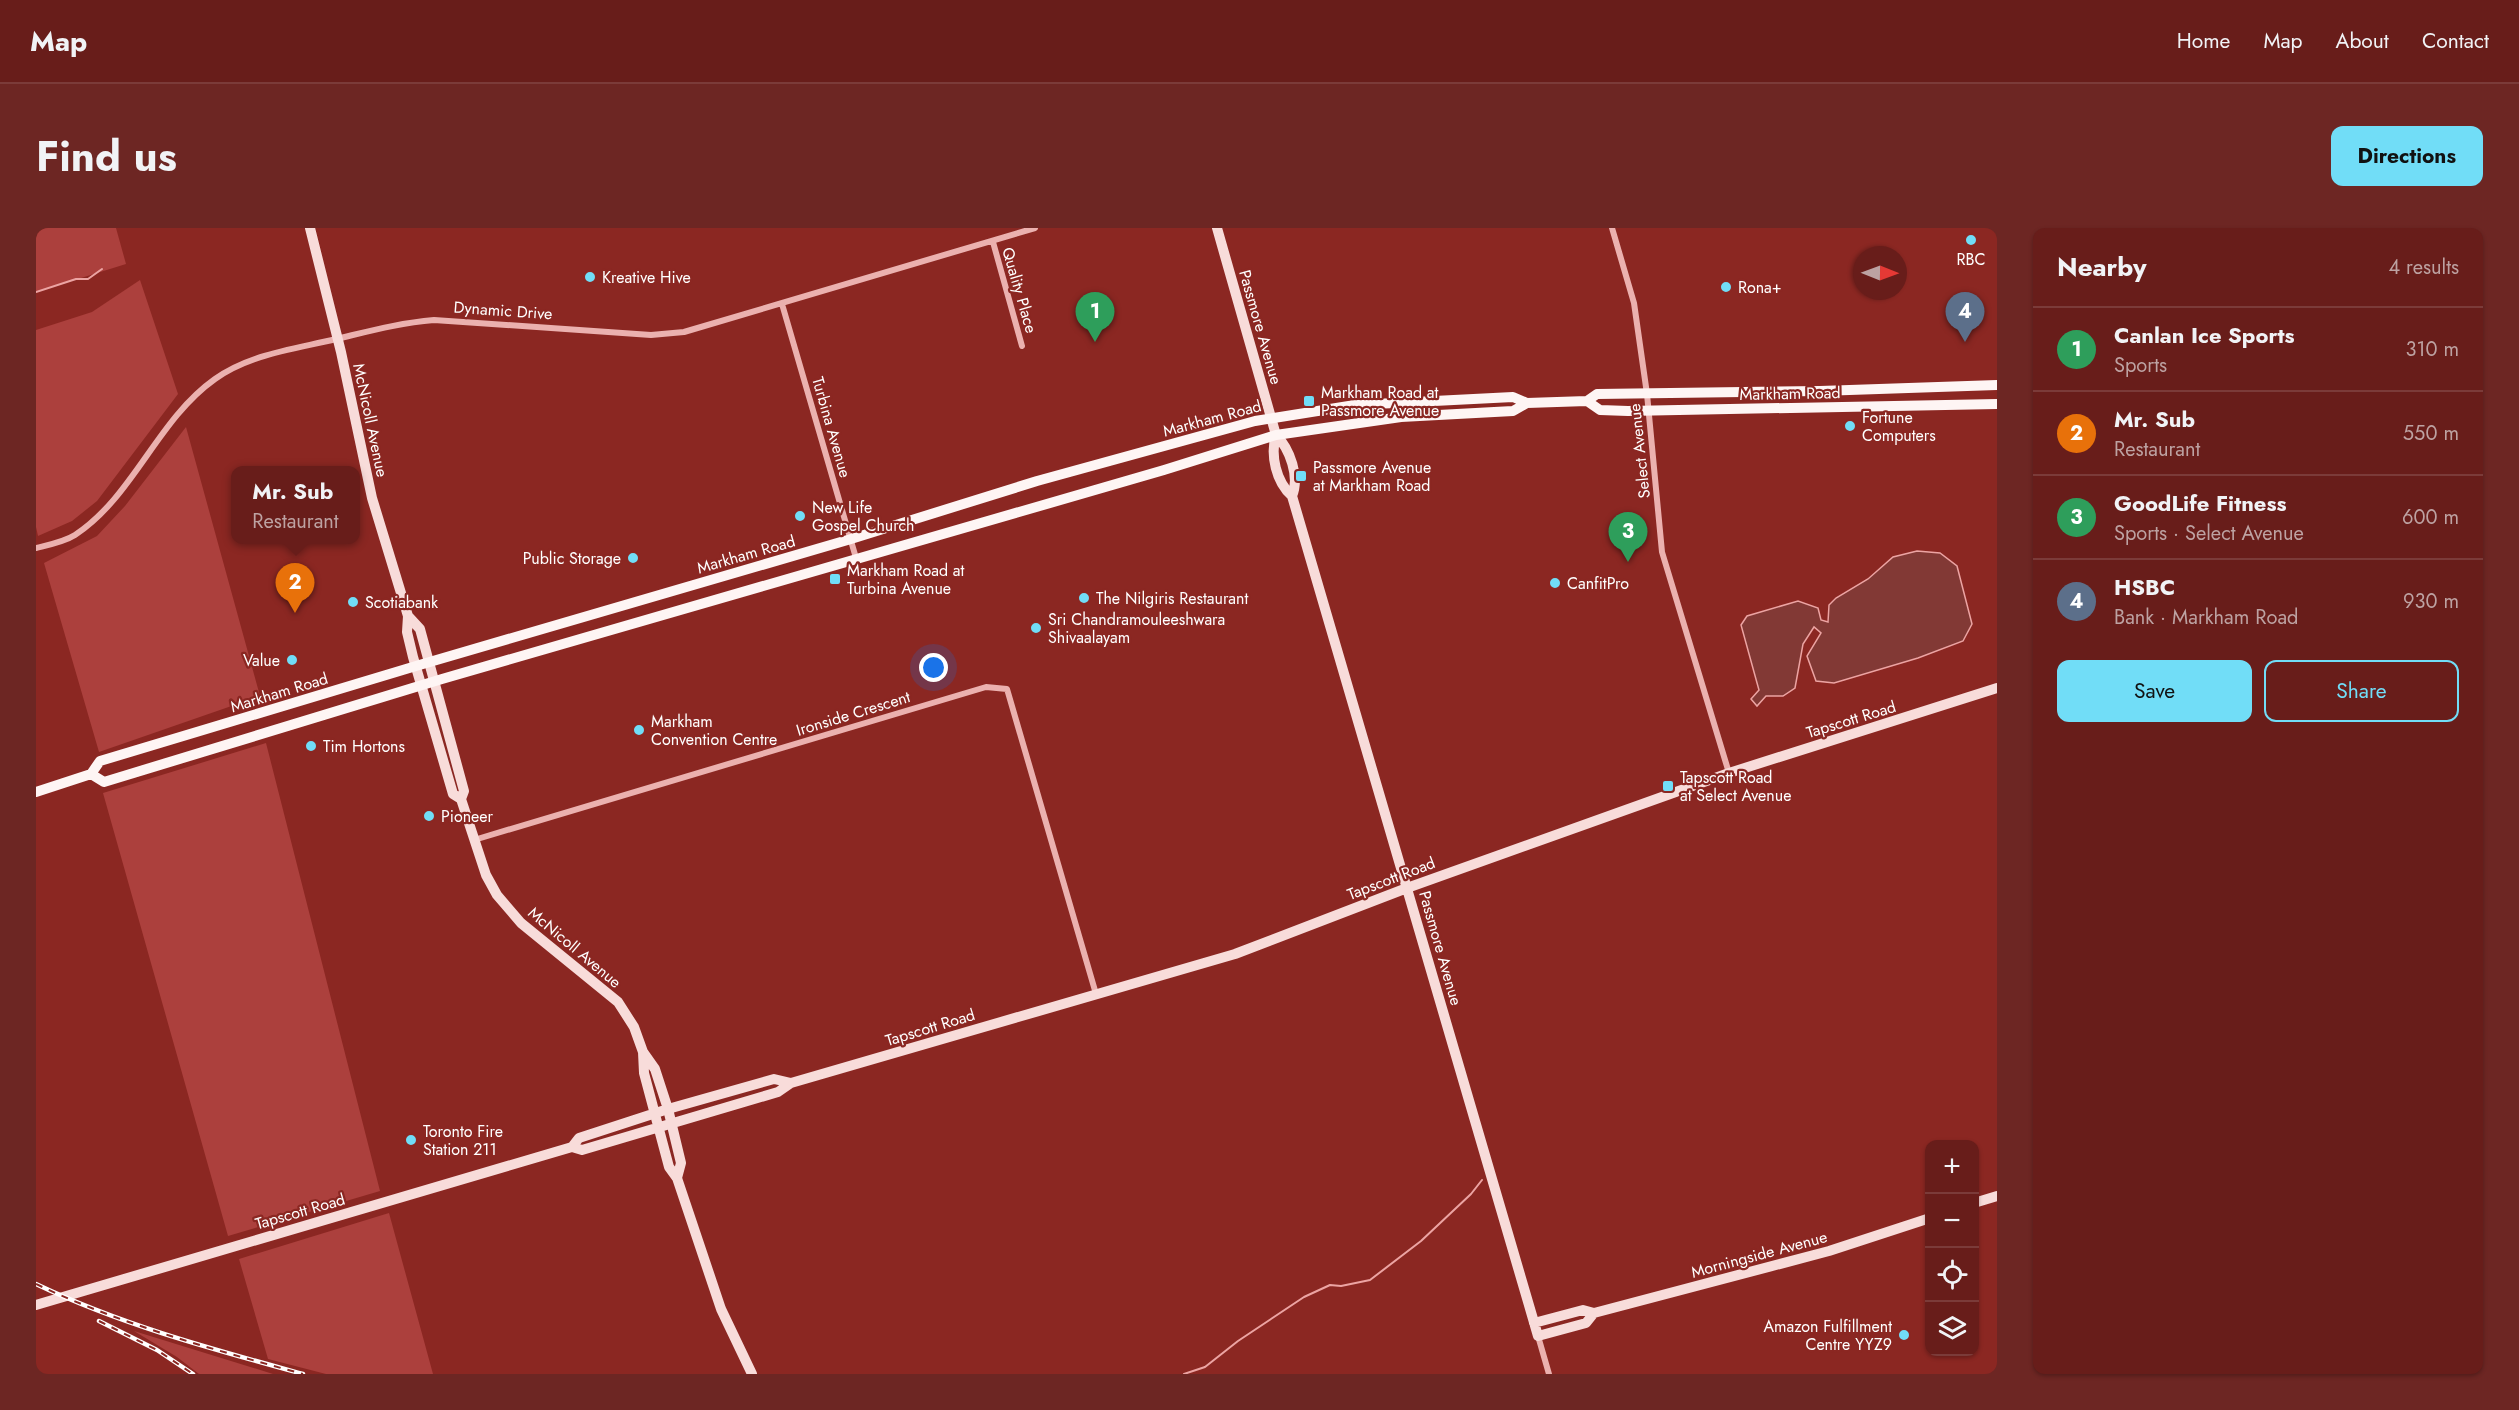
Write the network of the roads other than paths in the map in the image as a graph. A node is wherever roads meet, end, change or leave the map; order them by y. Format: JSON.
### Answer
{"nodes":[{"id":1,"x":310,"y":228,"type":"edge"},
{"id":2,"x":1035,"y":228,"type":"edge"},
{"id":3,"x":1217,"y":228,"type":"edge"},
{"id":4,"x":1611,"y":228,"type":"edge"},
{"id":5,"x":993,"y":242,"type":"junction"},
{"id":6,"x":782,"y":304,"type":"junction"},
{"id":7,"x":338,"y":339,"type":"junction"},
{"id":8,"x":1022,"y":346,"type":"dead end"},
{"id":9,"x":1997,"y":385,"type":"edge"},
{"id":10,"x":1647,"y":394,"type":"junction"},
{"id":11,"x":1587,"y":401,"type":"junction"},
{"id":12,"x":1527,"y":403,"type":"junction"},
{"id":13,"x":1997,"y":404,"type":"edge"},
{"id":14,"x":1648,"y":411,"type":"junction"},
{"id":15,"x":1272,"y":418,"type":"junction"},
{"id":16,"x":1276,"y":435,"type":"junction"},
{"id":17,"x":851,"y":539,"type":"junction"},
{"id":18,"x":36,"y":548,"type":"edge"},
{"id":19,"x":856,"y":558,"type":"junction"},
{"id":20,"x":408,"y":616,"type":"junction"},
{"id":21,"x":430,"y":662,"type":"junction"},
{"id":22,"x":416,"y":666,"type":"junction"},
{"id":23,"x":436,"y":681,"type":"junction"},
{"id":24,"x":422,"y":685,"type":"junction"},
{"id":25,"x":1997,"y":688,"type":"edge"},
{"id":26,"x":1728,"y":773,"type":"junction"},
{"id":27,"x":91,"y":774,"type":"junction"},
{"id":28,"x":36,"y":792,"type":"edge"},
{"id":29,"x":461,"y":799,"type":"junction"},
{"id":30,"x":474,"y":840,"type":"junction"},
{"id":31,"x":1407,"y":888,"type":"junction"},
{"id":32,"x":1096,"y":994,"type":"junction"},
{"id":33,"x":643,"y":1052,"type":"junction"},
{"id":34,"x":791,"y":1083,"type":"junction"},
{"id":35,"x":668,"y":1109,"type":"junction"},
{"id":36,"x":656,"y":1113,"type":"junction"},
{"id":37,"x":672,"y":1123,"type":"junction"},
{"id":38,"x":659,"y":1127,"type":"junction"},
{"id":39,"x":572,"y":1147,"type":"junction"},
{"id":40,"x":677,"y":1178,"type":"junction"},
{"id":41,"x":1997,"y":1196,"type":"edge"},
{"id":42,"x":1979,"y":1201,"type":"edge"},
{"id":43,"x":1925,"y":1219,"type":"edge"},
{"id":44,"x":36,"y":1305,"type":"edge"},
{"id":45,"x":1594,"y":1313,"type":"junction"},
{"id":46,"x":1534,"y":1323,"type":"junction"},
{"id":47,"x":1538,"y":1336,"type":"junction"},
{"id":48,"x":752,"y":1374,"type":"edge"},
{"id":49,"x":1549,"y":1374,"type":"edge"}],
"edges":[{"from":1,"to":7,"type":"street","name":"McNicoll Avenue"},
{"from":2,"to":5,"type":"street","name":"Dynamic Drive"},
{"from":3,"to":15,"type":"street","name":"Passmore Avenue"},
{"from":4,"to":10,"type":"street","name":"Select Avenue"},
{"from":5,"to":6,"type":"street","name":"Dynamic Drive"},
{"from":5,"to":8,"type":"street","name":"Quality Place"},
{"from":6,"to":7,"type":"street","name":"Dynamic Drive"},
{"from":6,"to":17,"type":"street","name":"Turbina Avenue"},
{"from":7,"to":18,"type":"street","name":"Dynamic Drive"},
{"from":7,"to":20,"type":"street","name":"McNicoll Avenue"},
{"from":9,"to":10,"type":"main road","name":"Markham Road"},
{"from":10,"to":11,"type":"main road","name":"Markham Road"},
{"from":10,"to":14,"type":"street","name":"Select Avenue"},
{"from":11,"to":12,"type":"main road","name":"Markham Road"},
{"from":11,"to":14,"type":"main road","name":"Markham Road"},
{"from":12,"to":15,"type":"main road","name":"Markham Road"},
{"from":12,"to":16,"type":"main road","name":"Markham Road"},
{"from":13,"to":14,"type":"main road","name":"Markham Road"},
{"from":14,"to":26,"type":"street","name":"Select Avenue"},
{"from":15,"to":16,"type":"street","name":"Passmore Avenue"},
{"from":15,"to":17,"type":"main road","name":"Markham Road"},
{"from":16,"to":19,"type":"main road","name":"Markham Road"},
{"from":16,"to":31,"type":"street","name":"Passmore Avenue"},
{"from":17,"to":19,"type":"street","name":"Turbina Avenue"},
{"from":17,"to":21,"type":"main road","name":"Markham Road"},
{"from":19,"to":23,"type":"main road","name":"Markham Road"},
{"from":20,"to":21,"type":"street","name":"McNicoll Avenue"},
{"from":20,"to":22,"type":"street","name":"McNicoll Avenue"},
{"from":21,"to":22,"type":"main road","name":"Markham Road"},
{"from":21,"to":23,"type":"street","name":"McNicoll Avenue"},
{"from":22,"to":24,"type":"street","name":"McNicoll Avenue"},
{"from":22,"to":27,"type":"main road","name":"Markham Road"},
{"from":23,"to":24,"type":"main road","name":"Markham Road"},
{"from":23,"to":29,"type":"street","name":"McNicoll Avenue"},
{"from":24,"to":27,"type":"main road","name":"Markham Road"},
{"from":24,"to":29,"type":"street","name":"McNicoll Avenue"},
{"from":25,"to":26,"type":"street","name":"Tapscott Road"},
{"from":26,"to":31,"type":"street","name":"Tapscott Road"},
{"from":27,"to":28,"type":"main road","name":"Markham Road"},
{"from":29,"to":30,"type":"street","name":"McNicoll Avenue"},
{"from":30,"to":32,"type":"street","name":"Ironside Crescent"},
{"from":30,"to":33,"type":"street","name":"McNicoll Avenue"},
{"from":31,"to":32,"type":"street","name":"Tapscott Road"},
{"from":31,"to":46,"type":"street","name":"Passmore Avenue"},
{"from":32,"to":34,"type":"street","name":"Tapscott Road"},
{"from":33,"to":35,"type":"street","name":"McNicoll Avenue"},
{"from":33,"to":36,"type":"street","name":"McNicoll Avenue"},
{"from":34,"to":35,"type":"street","name":"Tapscott Road"},
{"from":34,"to":37,"type":"street","name":"Tapscott Road"},
{"from":35,"to":36,"type":"street","name":"Tapscott Road"},
{"from":35,"to":37,"type":"street","name":"McNicoll Avenue"},
{"from":36,"to":38,"type":"street","name":"McNicoll Avenue"},
{"from":36,"to":39,"type":"street","name":"Tapscott Road"},
{"from":37,"to":38,"type":"street","name":"Tapscott Road"},
{"from":37,"to":40,"type":"street","name":"McNicoll Avenue"},
{"from":38,"to":39,"type":"street","name":"Tapscott Road"},
{"from":38,"to":40,"type":"street","name":"McNicoll Avenue"},
{"from":39,"to":44,"type":"street","name":"Tapscott Road"},
{"from":40,"to":48,"type":"street","name":"McNicoll Avenue"},
{"from":41,"to":42,"type":"street"},
{"from":43,"to":45,"type":"street","name":"Morningside Avenue"},
{"from":45,"to":46,"type":"street","name":"Morningside Avenue"},
{"from":45,"to":47,"type":"street","name":"Morningside Avenue"},
{"from":46,"to":47,"type":"street","name":"Passmore Avenue"},
{"from":47,"to":49,"type":"street","name":"Passmore Avenue"}]}
